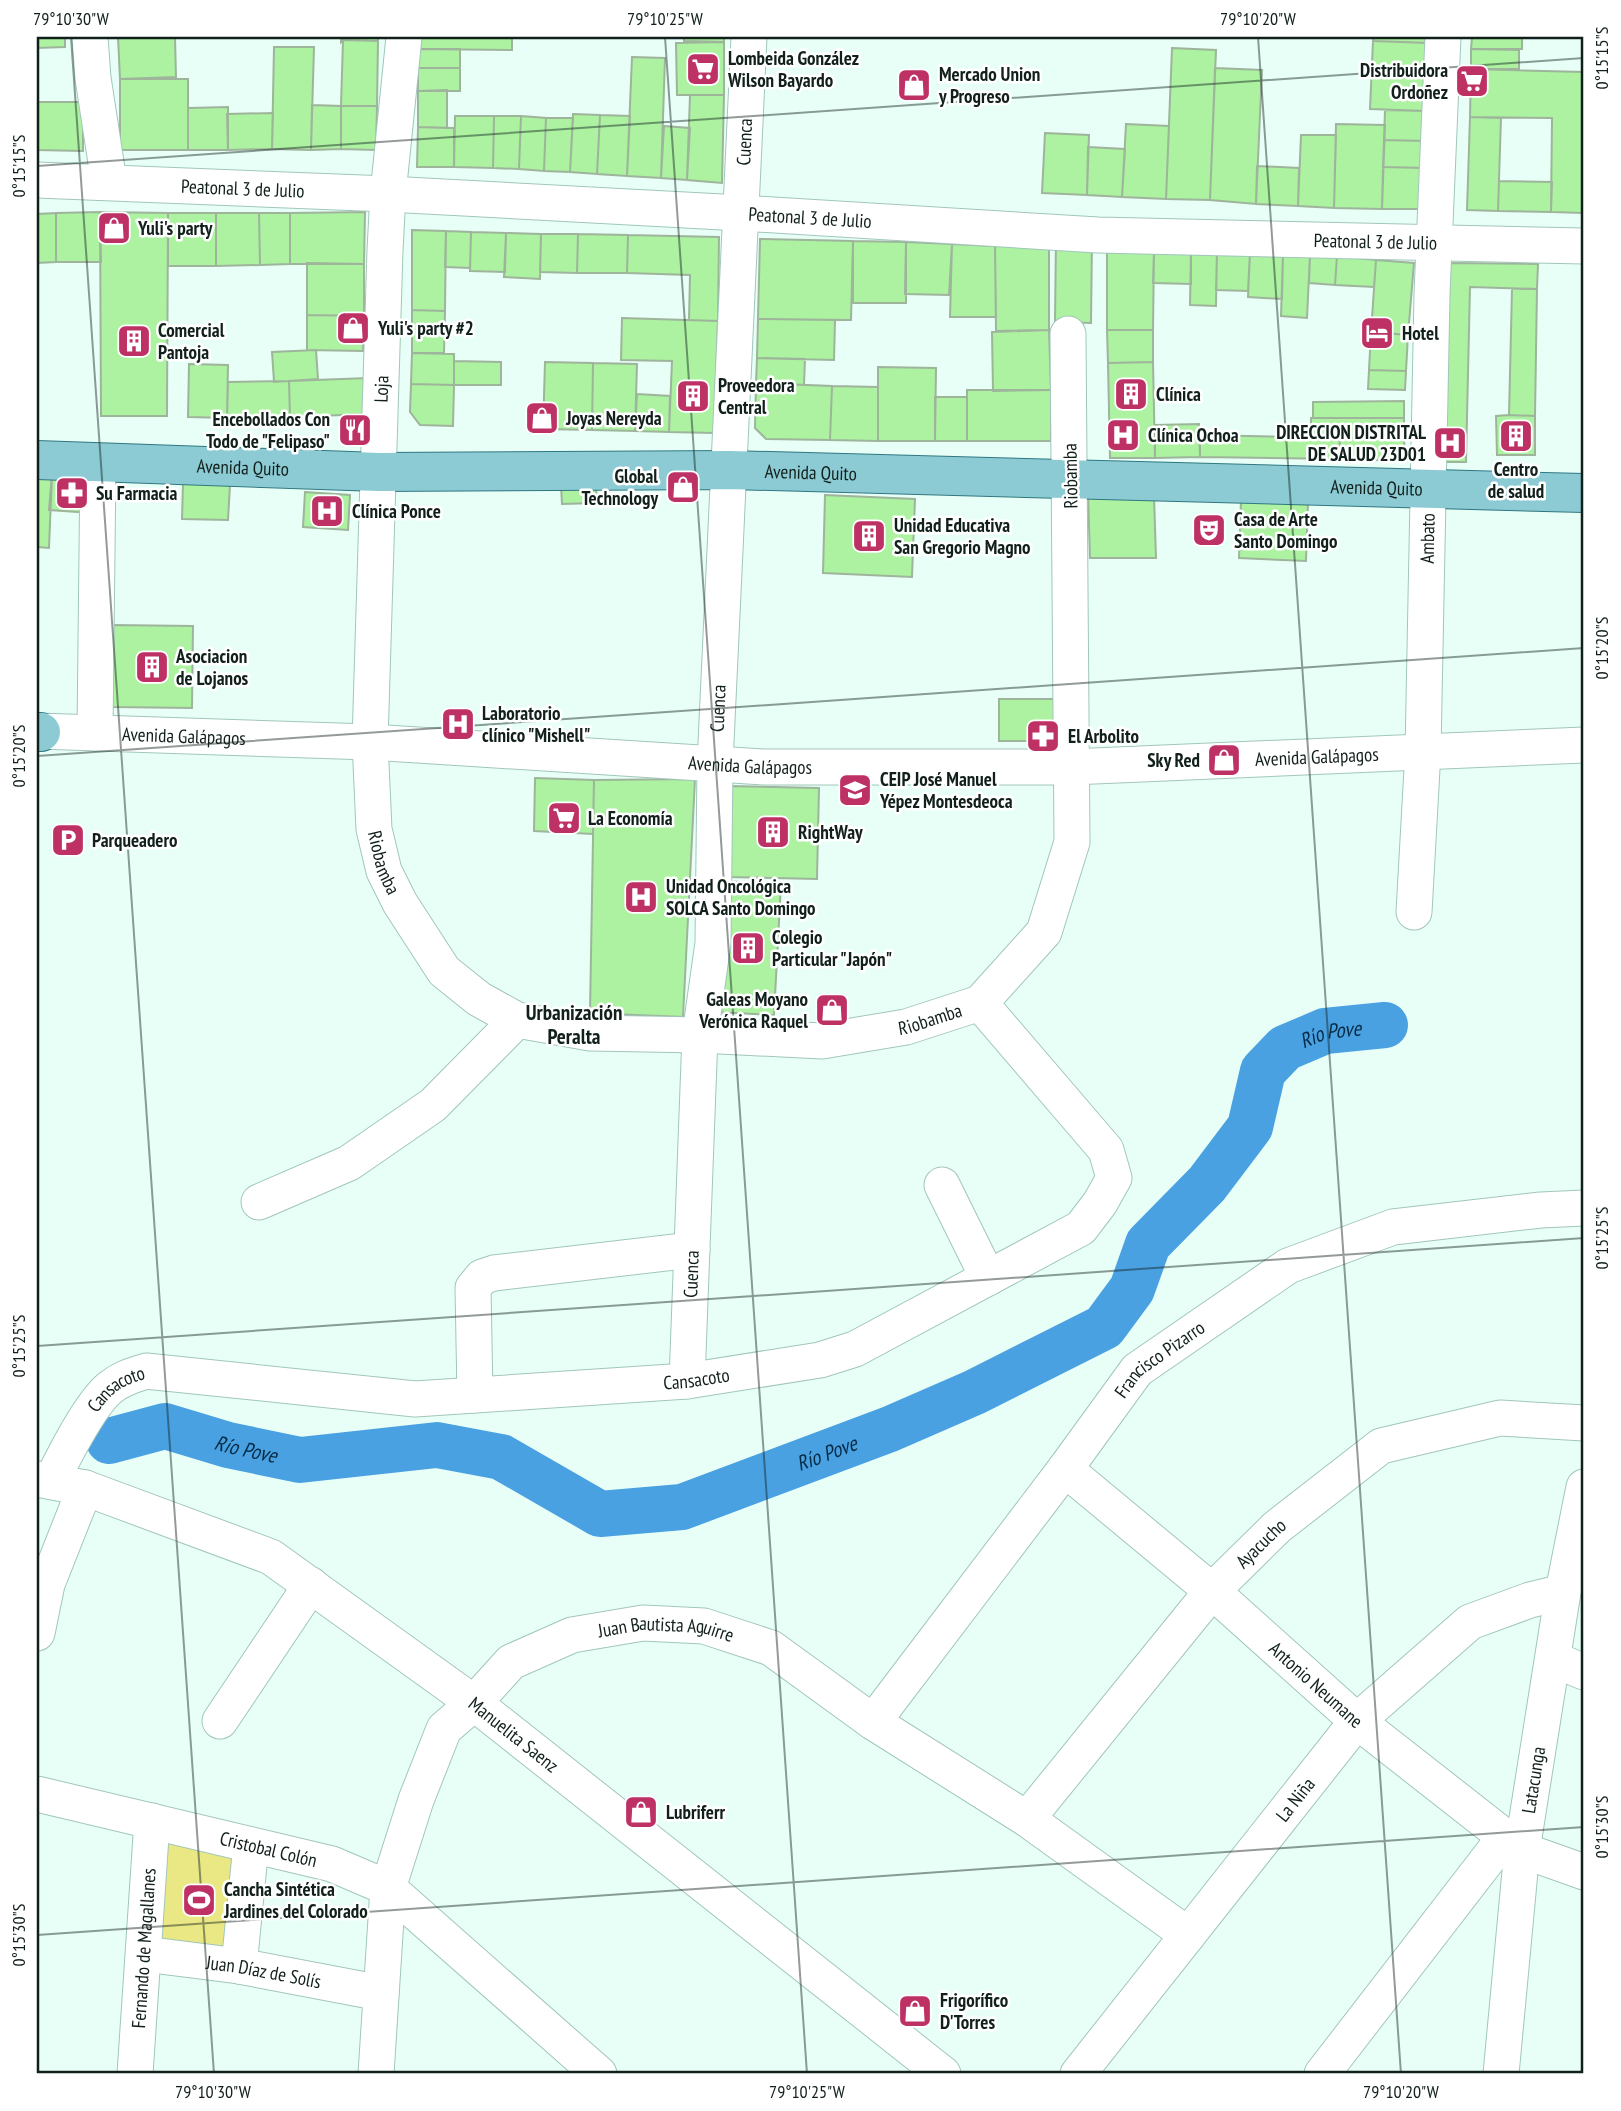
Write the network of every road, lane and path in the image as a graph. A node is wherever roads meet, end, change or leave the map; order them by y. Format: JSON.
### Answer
{"nodes":[{"id":1,"x":90,"y":37,"type":"edge"},
{"id":2,"x":404,"y":37,"type":"edge"},
{"id":3,"x":749,"y":37,"type":"edge"},
{"id":4,"x":1443,"y":37,"type":"edge"},
{"id":5,"x":37,"y":180,"type":"edge"},
{"id":6,"x":109,"y":182,"type":"junction"},
{"id":7,"x":388,"y":194,"type":"junction"},
{"id":8,"x":741,"y":213,"type":"junction"},
{"id":9,"x":1435,"y":244,"type":"junction"},
{"id":10,"x":1584,"y":246,"type":"edge"},
{"id":11,"x":1068,"y":334,"type":"dead end"},
{"id":12,"x":37,"y":460,"type":"edge"},
{"id":13,"x":98,"y":462,"type":"junction"},
{"id":14,"x":730,"y":470,"type":"junction"},
{"id":15,"x":379,"y":472,"type":"junction"},
{"id":16,"x":1070,"y":478,"type":"junction"},
{"id":17,"x":1427,"y":489,"type":"junction"},
{"id":18,"x":1584,"y":494,"type":"edge"},
{"id":19,"x":38,"y":732,"type":"edge"},
{"id":20,"x":95,"y":733,"type":"junction"},
{"id":21,"x":370,"y":742,"type":"junction"},
{"id":22,"x":1584,"y":744,"type":"edge"},
{"id":23,"x":1423,"y":751,"type":"junction"},
{"id":24,"x":715,"y":764,"type":"junction"},
{"id":25,"x":1071,"y":767,"type":"junction"},
{"id":26,"x":1414,"y":912,"type":"dead end"},
{"id":27,"x":980,"y":1003,"type":"junction"},
{"id":28,"x":517,"y":1020,"type":"junction"},
{"id":29,"x":700,"y":1035,"type":"junction"},
{"id":30,"x":942,"y":1185,"type":"dead end"},
{"id":31,"x":259,"y":1202,"type":"dead end"},
{"id":32,"x":1584,"y":1208,"type":"edge"},
{"id":33,"x":692,"y":1250,"type":"junction"},
{"id":34,"x":988,"y":1278,"type":"junction"},
{"id":35,"x":687,"y":1381,"type":"junction"},
{"id":36,"x":475,"y":1395,"type":"junction"},
{"id":37,"x":1584,"y":1423,"type":"edge"},
{"id":38,"x":1065,"y":1469,"type":"junction"},
{"id":39,"x":44,"y":1480,"type":"edge"},
{"id":40,"x":1584,"y":1487,"type":"edge"},
{"id":41,"x":85,"y":1488,"type":"junction"},
{"id":42,"x":40,"y":1583,"type":"edge"},
{"id":43,"x":311,"y":1585,"type":"junction"},
{"id":44,"x":1212,"y":1591,"type":"junction"},
{"id":45,"x":1563,"y":1592,"type":"junction"},
{"id":46,"x":37,"y":1633,"type":"edge"},
{"id":47,"x":1569,"y":1665,"type":"edge"},
{"id":48,"x":474,"y":1703,"type":"junction"},
{"id":49,"x":220,"y":1721,"type":"dead end"},
{"id":50,"x":1357,"y":1721,"type":"junction"},
{"id":51,"x":873,"y":1722,"type":"junction"},
{"id":52,"x":37,"y":1794,"type":"edge"},
{"id":53,"x":1027,"y":1819,"type":"junction"},
{"id":54,"x":152,"y":1821,"type":"junction"},
{"id":55,"x":1513,"y":1844,"type":"junction"},
{"id":56,"x":251,"y":1845,"type":"junction"},
{"id":57,"x":1584,"y":1872,"type":"edge"},
{"id":58,"x":388,"y":1888,"type":"junction"},
{"id":59,"x":1188,"y":1935,"type":"junction"},
{"id":60,"x":144,"y":1954,"type":"junction"},
{"id":61,"x":239,"y":1966,"type":"junction"},
{"id":62,"x":381,"y":1993,"type":"junction"},
{"id":63,"x":135,"y":2074,"type":"edge"},
{"id":64,"x":376,"y":2074,"type":"edge"},
{"id":65,"x":599,"y":2074,"type":"edge"},
{"id":66,"x":943,"y":2074,"type":"edge"},
{"id":67,"x":1078,"y":2074,"type":"edge"},
{"id":68,"x":1322,"y":2074,"type":"edge"},
{"id":69,"x":1501,"y":2074,"type":"edge"}],
"edges":[{"from":1,"to":6,"type":"street"},
{"from":2,"to":7,"type":"street","name":"Loja"},
{"from":3,"to":8,"type":"street","name":"Cuenca"},
{"from":4,"to":9,"type":"street","name":"Ambato"},
{"from":5,"to":6,"type":"street","name":"Peatonal 3 de Julio"},
{"from":6,"to":7,"type":"street","name":"Peatonal 3 de Julio"},
{"from":7,"to":8,"type":"street","name":"Peatonal 3 de Julio"},
{"from":7,"to":15,"type":"street","name":"Loja"},
{"from":8,"to":9,"type":"street","name":"Peatonal 3 de Julio"},
{"from":8,"to":14,"type":"street","name":"Cuenca"},
{"from":9,"to":10,"type":"street","name":"Peatonal 3 de Julio"},
{"from":9,"to":17,"type":"street","name":"Ambato"},
{"from":11,"to":16,"type":"street","name":"Riobamba"},
{"from":12,"to":13,"type":"main road","name":"Avenida Quito"},
{"from":13,"to":15,"type":"main road","name":"Avenida Quito"},
{"from":13,"to":20,"type":"street"},
{"from":14,"to":15,"type":"main road","name":"Avenida Quito"},
{"from":14,"to":16,"type":"main road","name":"Avenida Quito"},
{"from":14,"to":24,"type":"street","name":"Cuenca"},
{"from":15,"to":21,"type":"street","name":"Loja"},
{"from":16,"to":17,"type":"main road","name":"Avenida Quito"},
{"from":16,"to":25,"type":"street","name":"Riobamba"},
{"from":17,"to":18,"type":"main road","name":"Avenida Quito"},
{"from":17,"to":23,"type":"street","name":"Ambato"},
{"from":19,"to":20,"type":"street","name":"Avenida Galápagos"},
{"from":20,"to":21,"type":"street","name":"Avenida Galápagos"},
{"from":21,"to":24,"type":"street","name":"Avenida Galápagos"},
{"from":21,"to":28,"type":"street","name":"Riobamba"},
{"from":22,"to":23,"type":"street","name":"Avenida Galápagos"},
{"from":23,"to":25,"type":"street","name":"Avenida Galápagos"},
{"from":23,"to":26,"type":"street","name":"Ambato"},
{"from":24,"to":25,"type":"street","name":"Avenida Galápagos"},
{"from":24,"to":29,"type":"street","name":"Cuenca"},
{"from":25,"to":27,"type":"street","name":"Riobamba"},
{"from":27,"to":29,"type":"street","name":"Riobamba"},
{"from":27,"to":34,"type":"street","name":"Cansacoto"},
{"from":28,"to":29,"type":"street","name":"Riobamba"},
{"from":28,"to":31,"type":"street"},
{"from":29,"to":33,"type":"street","name":"Cuenca"},
{"from":30,"to":34,"type":"street"},
{"from":32,"to":38,"type":"street","name":"Francisco Pizarro"},
{"from":33,"to":35,"type":"street","name":"Cuenca"},
{"from":33,"to":36,"type":"street"},
{"from":34,"to":35,"type":"street","name":"Cansacoto"},
{"from":35,"to":36,"type":"street","name":"Cansacoto"},
{"from":36,"to":39,"type":"street","name":"Cansacoto"},
{"from":37,"to":44,"type":"street","name":"Ayacucho"},
{"from":38,"to":44,"type":"street","name":"Antonio Neumane"},
{"from":38,"to":51,"type":"street","name":"Francisco Pizarro"},
{"from":39,"to":41,"type":"street","name":"Manuelita Saenz"},
{"from":40,"to":45,"type":"street","name":"Latacunga"},
{"from":41,"to":42,"type":"street"},
{"from":41,"to":43,"type":"street","name":"Manuelita Saenz"},
{"from":42,"to":46,"type":"street"},
{"from":43,"to":48,"type":"street","name":"Manuelita Saenz"},
{"from":43,"to":49,"type":"street"},
{"from":44,"to":50,"type":"street","name":"Antonio Neumane"},
{"from":44,"to":53,"type":"street","name":"Ayacucho"},
{"from":45,"to":47,"type":"street","name":"Latacunga"},
{"from":45,"to":50,"type":"street","name":"La Niña"},
{"from":47,"to":55,"type":"street","name":"Latacunga"},
{"from":48,"to":51,"type":"street","name":"Juan Bautista Aguirre"},
{"from":48,"to":58,"type":"street","name":"Juan Bautista Aguirre"},
{"from":48,"to":66,"type":"street","name":"Manuelita Saenz"},
{"from":50,"to":55,"type":"street","name":"Antonio Neumane"},
{"from":50,"to":59,"type":"street","name":"La Niña"},
{"from":51,"to":53,"type":"street","name":"Juan Bautista Aguirre"},
{"from":52,"to":54,"type":"street","name":"Cristobal Colón"},
{"from":53,"to":59,"type":"street","name":"Juan Bautista Aguirre"},
{"from":54,"to":56,"type":"street","name":"Cristobal Colón"},
{"from":54,"to":60,"type":"street","name":"Fernando de Magallanes"},
{"from":55,"to":57,"type":"street","name":"Antonio Neumane"},
{"from":55,"to":68,"type":"street"},
{"from":55,"to":69,"type":"street","name":"Latacunga"},
{"from":56,"to":58,"type":"street","name":"Cristobal Colón"},
{"from":56,"to":61,"type":"street"},
{"from":58,"to":62,"type":"street","name":"Juan Bautista Aguirre"},
{"from":58,"to":65,"type":"street","name":"Cristobal Colón"},
{"from":59,"to":67,"type":"street","name":"La Niña"},
{"from":60,"to":61,"type":"street","name":"Juan Díaz de Solís"},
{"from":60,"to":63,"type":"street","name":"Fernando de Magallanes"},
{"from":61,"to":62,"type":"street","name":"Juan Díaz de Solís"},
{"from":62,"to":64,"type":"street","name":"Juan Bautista Aguirre"}]}
